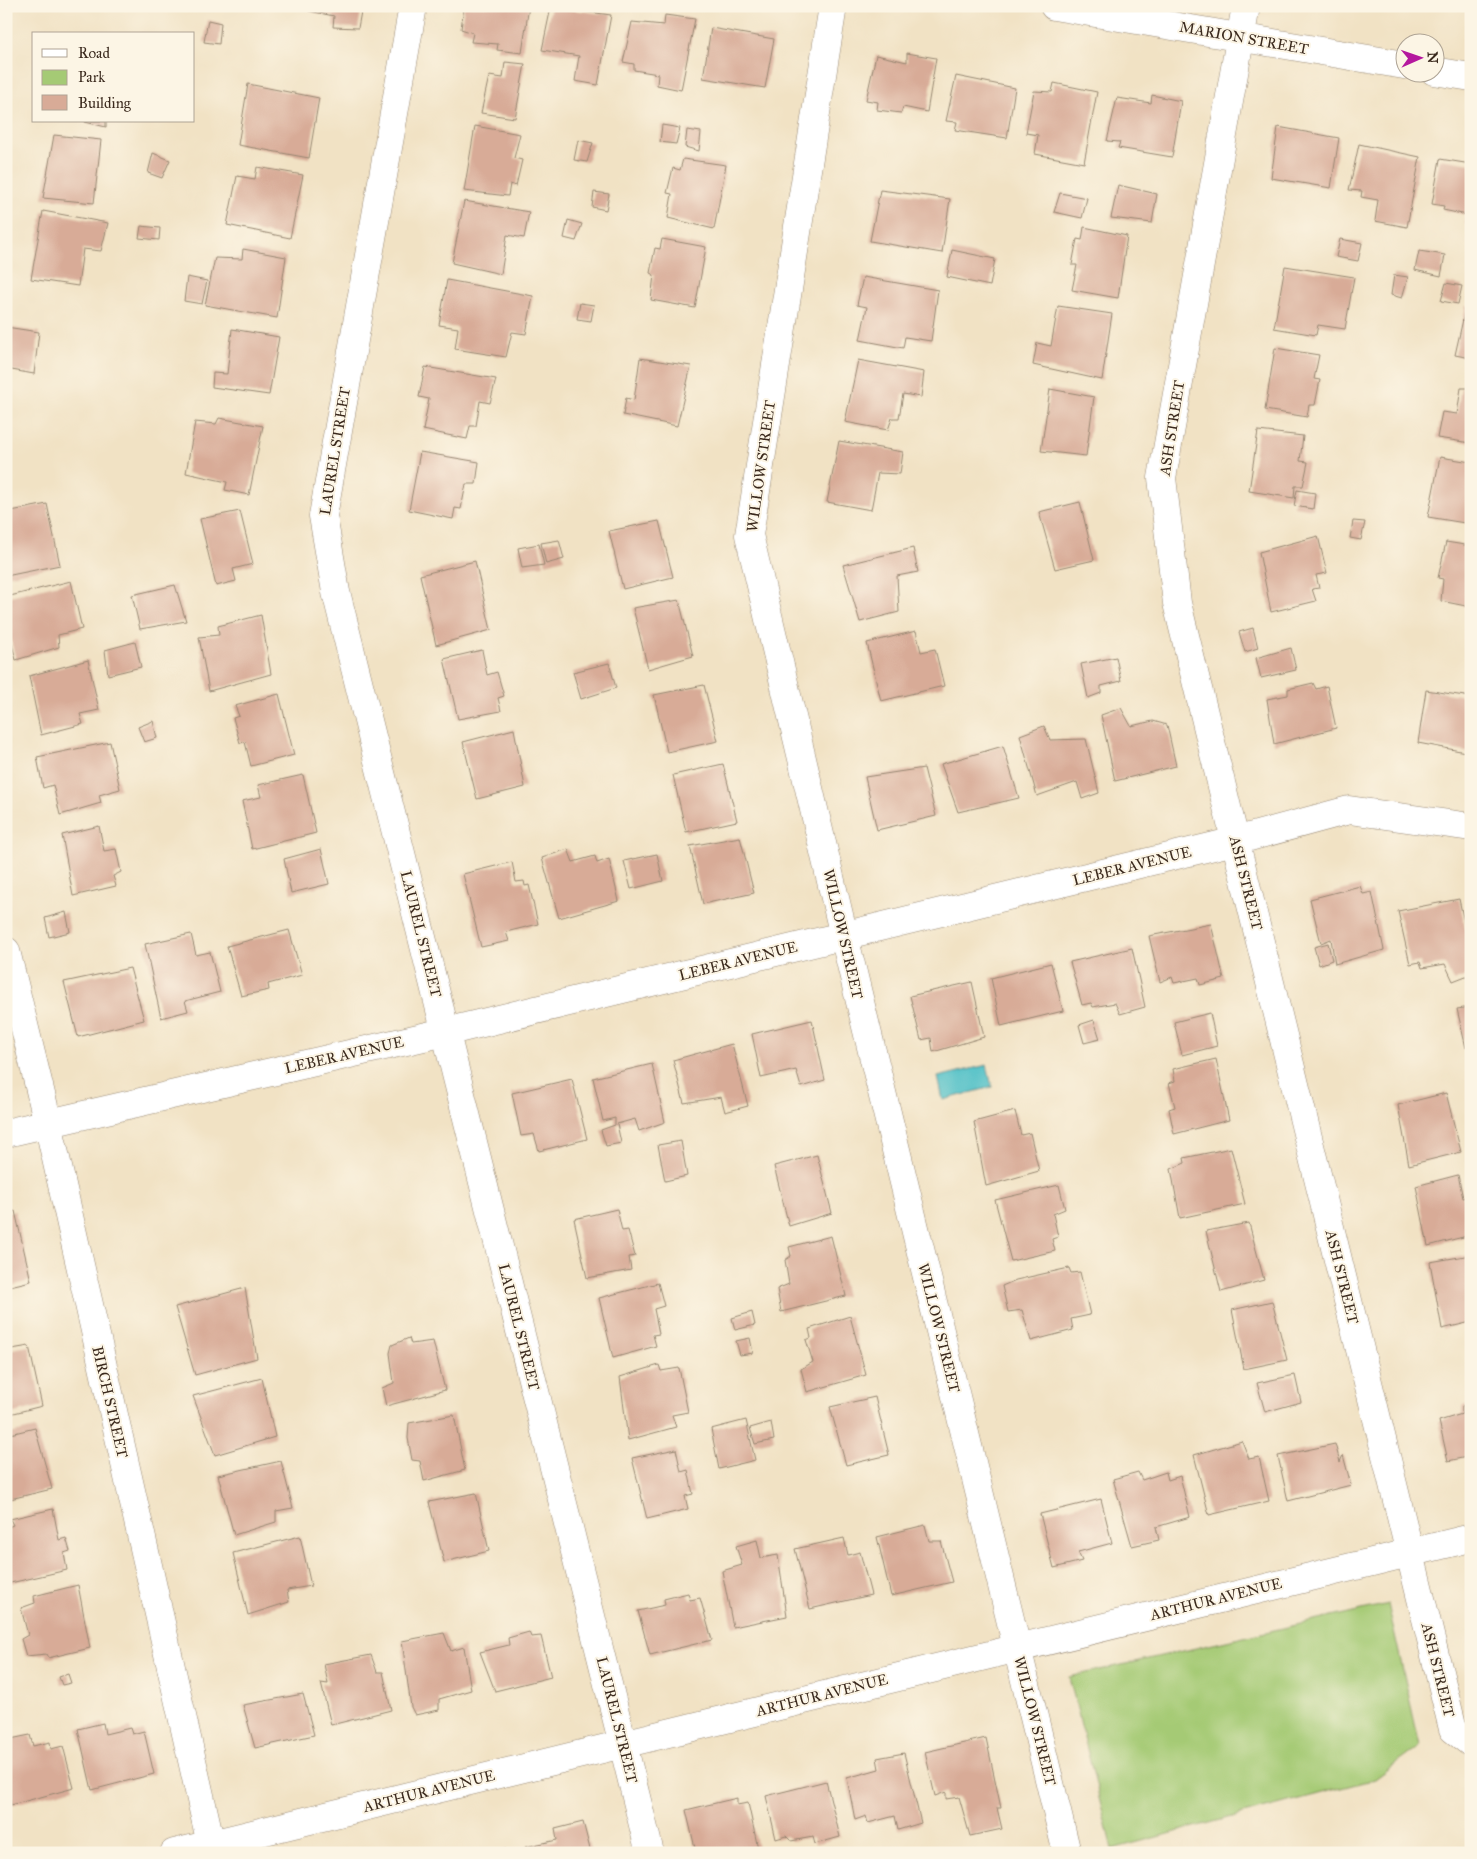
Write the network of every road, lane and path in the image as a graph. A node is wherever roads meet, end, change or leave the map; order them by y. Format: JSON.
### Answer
{"nodes":[{"id":1,"x":413,"y":6,"type":"edge"},
{"id":2,"x":833,"y":6,"type":"edge"},
{"id":3,"x":1054,"y":6,"type":"edge"},
{"id":4,"x":1246,"y":6,"type":"edge"},
{"id":5,"x":1241,"y":37,"type":"junction"},
{"id":6,"x":1394,"y":63,"type":"edge"},
{"id":7,"x":1444,"y":73,"type":"edge"},
{"id":8,"x":1471,"y":77,"type":"edge"},
{"id":9,"x":1471,"y":827,"type":"edge"},
{"id":10,"x":1235,"y":841,"type":"junction"},
{"id":11,"x":844,"y":936,"type":"junction"},
{"id":12,"x":6,"y":951,"type":"edge"},
{"id":13,"x":445,"y":1032,"type":"junction"},
{"id":14,"x":48,"y":1123,"type":"junction"},
{"id":15,"x":6,"y":1133,"type":"edge"},
{"id":16,"x":1471,"y":1538,"type":"edge"},
{"id":17,"x":1410,"y":1552,"type":"junction"},
{"id":18,"x":1016,"y":1647,"type":"junction"},
{"id":19,"x":1471,"y":1743,"type":"edge"},
{"id":20,"x":623,"y":1744,"type":"junction"},
{"id":21,"x":211,"y":1848,"type":"edge"},
{"id":22,"x":174,"y":1853,"type":"edge"},
{"id":23,"x":650,"y":1853,"type":"edge"},
{"id":24,"x":1067,"y":1853,"type":"edge"}],
"edges":[{"from":1,"to":13,"type":"street","name":"LAUREL STREET"},
{"from":2,"to":11,"type":"street","name":"WILLOW STREET"},
{"from":3,"to":5,"type":"street","name":"MARION STREET"},
{"from":4,"to":5,"type":"street","name":"ASH STREET"},
{"from":5,"to":6,"type":"street","name":"MARION STREET"},
{"from":5,"to":10,"type":"street","name":"ASH STREET"},
{"from":7,"to":8,"type":"street"},
{"from":9,"to":10,"type":"street","name":"LEBER AVENUE"},
{"from":10,"to":11,"type":"street","name":"LEBER AVENUE"},
{"from":10,"to":17,"type":"street","name":"ASH STREET"},
{"from":11,"to":13,"type":"street","name":"LEBER AVENUE"},
{"from":11,"to":18,"type":"street","name":"WILLOW STREET"},
{"from":12,"to":14,"type":"street","name":"BIRCH STREET"},
{"from":13,"to":14,"type":"street","name":"LEBER AVENUE"},
{"from":13,"to":20,"type":"street","name":"LAUREL STREET"},
{"from":14,"to":15,"type":"street","name":"LEBER AVENUE"},
{"from":14,"to":21,"type":"street","name":"BIRCH STREET"},
{"from":16,"to":17,"type":"street","name":"ARTHUR AVENUE"},
{"from":17,"to":18,"type":"street","name":"ARTHUR AVENUE"},
{"from":17,"to":19,"type":"street","name":"ASH STREET"},
{"from":18,"to":20,"type":"street","name":"ARTHUR AVENUE"},
{"from":18,"to":24,"type":"street","name":"WILLOW STREET"},
{"from":20,"to":21,"type":"street","name":"ARTHUR AVENUE"},
{"from":20,"to":23,"type":"street","name":"LAUREL STREET"},
{"from":21,"to":22,"type":"street","name":"ARTHUR AVENUE"}]}
